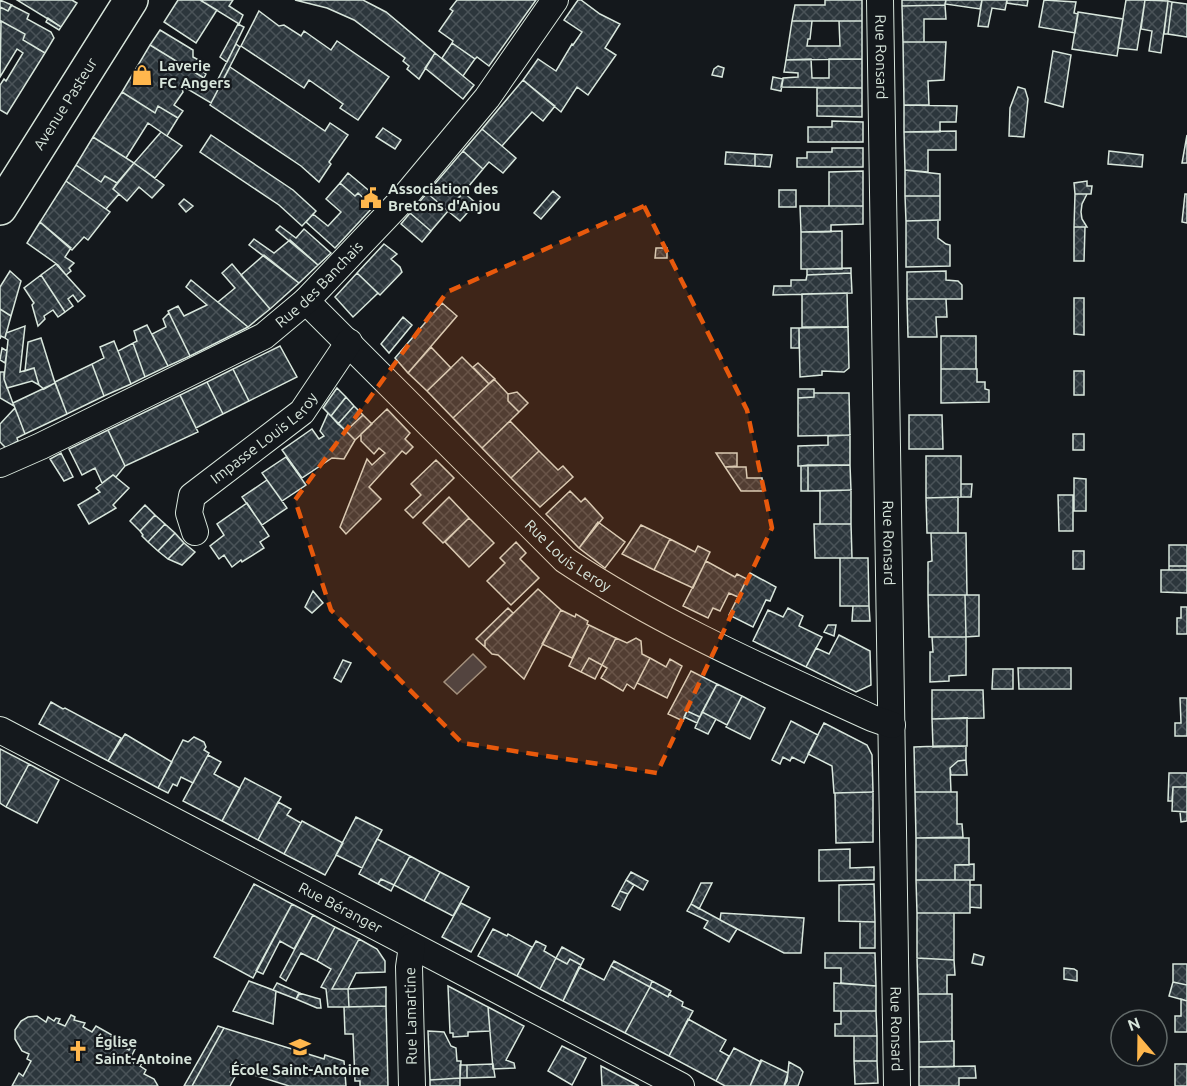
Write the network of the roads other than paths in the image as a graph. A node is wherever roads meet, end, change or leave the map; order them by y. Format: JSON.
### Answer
{"nodes":[{"id":1,"x":131,"y":0,"type":"edge"},
{"id":2,"x":555,"y":0,"type":"edge"},
{"id":3,"x":880,"y":0,"type":"edge"},
{"id":4,"x":0,"y":208,"type":"edge"},
{"id":5,"x":306,"y":301,"type":"junction"},
{"id":6,"x":349,"y":342,"type":"junction"},
{"id":7,"x":0,"y":464,"type":"edge"},
{"id":8,"x":195,"y":532,"type":"dead end"},
{"id":9,"x":892,"y":725,"type":"junction"},
{"id":10,"x":0,"y":730,"type":"edge"},
{"id":11,"x":412,"y":946,"type":"junction"},
{"id":12,"x":412,"y":1086,"type":"edge"},
{"id":13,"x":681,"y":1086,"type":"edge"},
{"id":14,"x":897,"y":1086,"type":"edge"}],
"edges":[{"from":1,"to":4,"type":"main road","name":"Avenue Pasteur"},
{"from":2,"to":5,"type":"street","name":"Rue des Banchais"},
{"from":3,"to":9,"type":"street","name":"Rue Ronsard"},
{"from":5,"to":6,"type":"street","name":"Rue Louis Leroy"},
{"from":5,"to":7,"type":"street","name":"Rue des Banchais"},
{"from":6,"to":8,"type":"street","name":"Impasse Louis Leroy"},
{"from":6,"to":9,"type":"street","name":"Rue Louis Leroy"},
{"from":9,"to":14,"type":"street","name":"Rue Ronsard"},
{"from":10,"to":11,"type":"street","name":"Rue Béranger"},
{"from":11,"to":12,"type":"street","name":"Rue Lamartine"},
{"from":11,"to":13,"type":"street","name":"Rue Béranger"}]}
